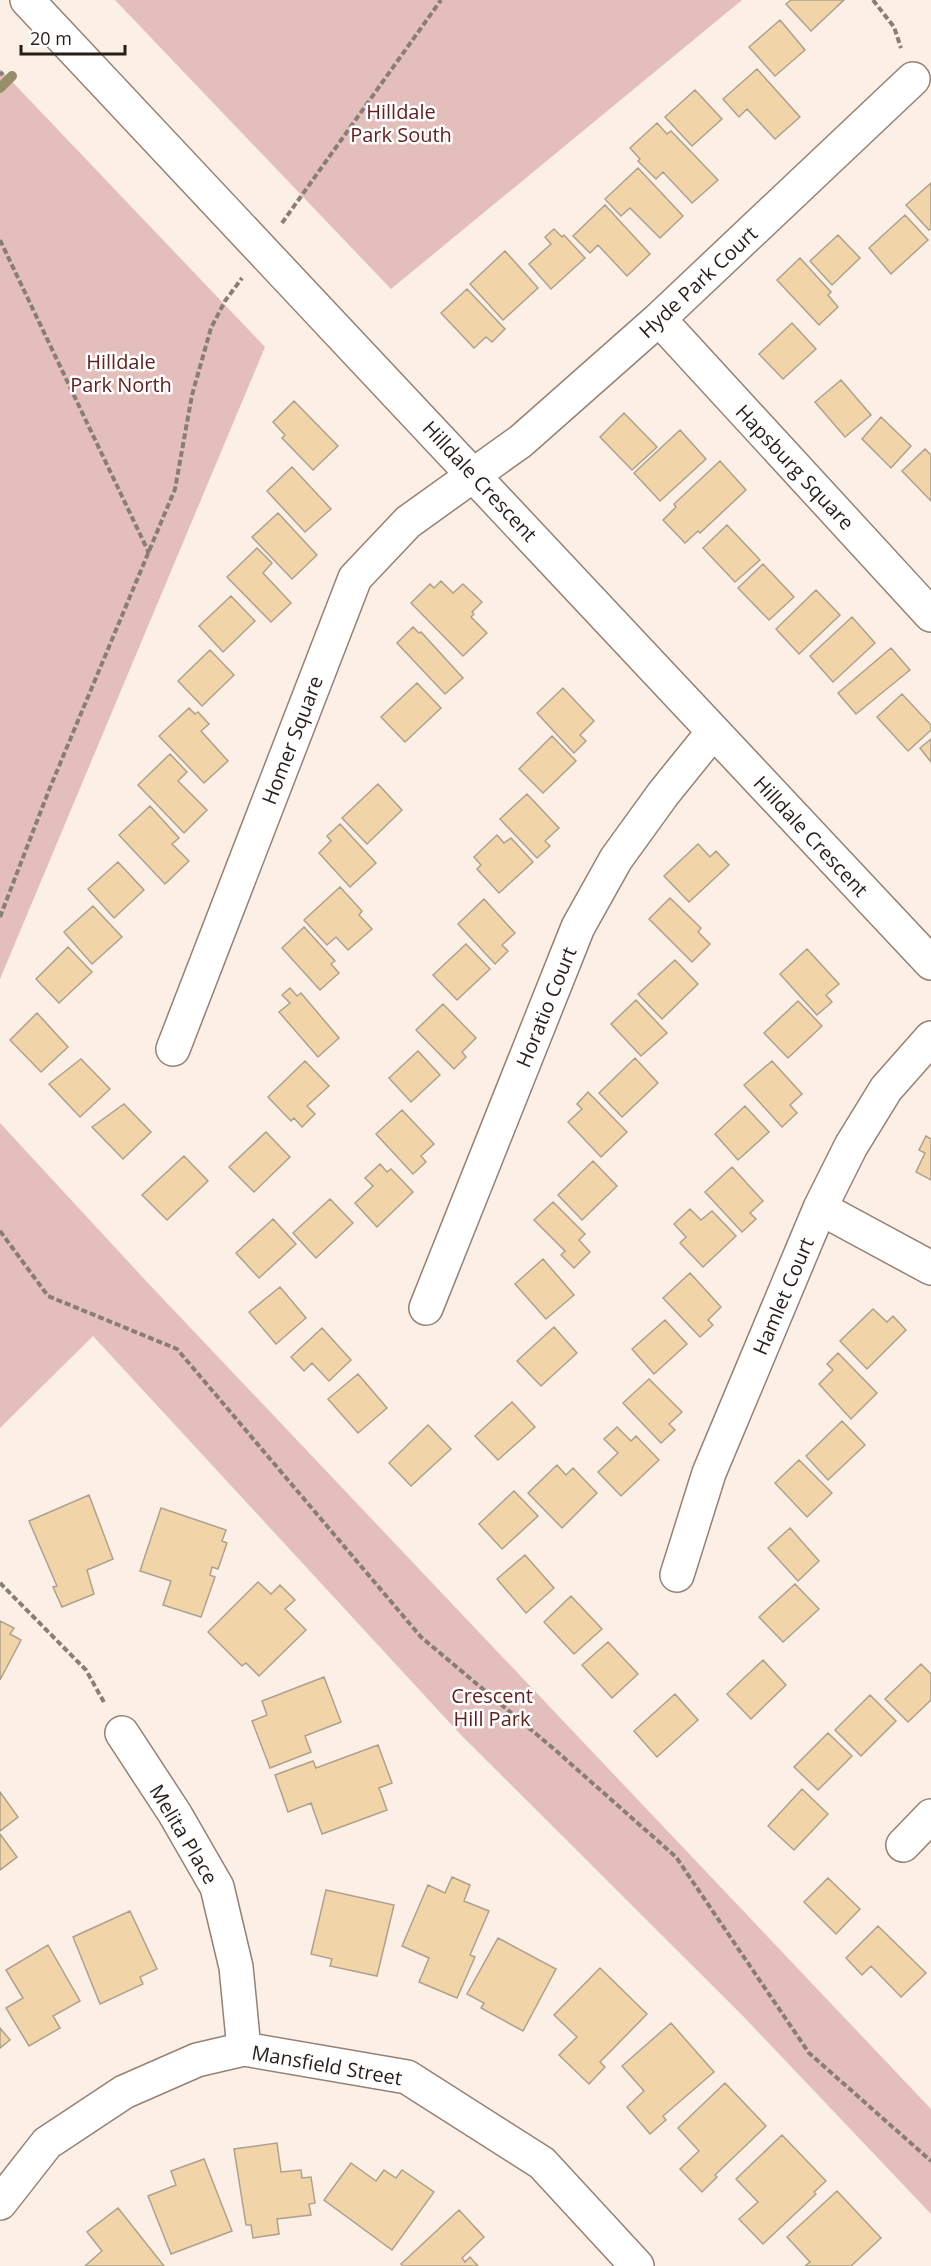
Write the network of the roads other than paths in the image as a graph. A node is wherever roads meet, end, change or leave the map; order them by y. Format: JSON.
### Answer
{"nodes":[{"id":1,"x":27,"y":0,"type":"edge"},
{"id":2,"x":913,"y":79,"type":"road end"},
{"id":3,"x":659,"y":319,"type":"junction"},
{"id":4,"x":474,"y":474,"type":"junction"},
{"id":5,"x":931,"y":615,"type":"edge"},
{"id":6,"x":713,"y":732,"type":"junction"},
{"id":7,"x":931,"y":963,"type":"edge"},
{"id":8,"x":931,"y":1038,"type":"edge"},
{"id":9,"x":172,"y":1049,"type":"dead end"},
{"id":10,"x":820,"y":1208,"type":"junction"},
{"id":11,"x":931,"y":1268,"type":"edge"},
{"id":12,"x":426,"y":1308,"type":"dead end"},
{"id":13,"x":677,"y":1575,"type":"dead end"},
{"id":14,"x":122,"y":1733,"type":"road end"},
{"id":15,"x":931,"y":1816,"type":"edge"},
{"id":16,"x":903,"y":1845,"type":"dead end"},
{"id":17,"x":244,"y":2049,"type":"junction"},
{"id":18,"x":0,"y":2203,"type":"edge"},
{"id":19,"x":637,"y":2266,"type":"edge"}],
"edges":[{"from":1,"to":4,"type":"street","name":"Hilldale Crescent"},
{"from":2,"to":3,"type":"street","name":"Hyde Park Court"},
{"from":3,"to":4,"type":"street","name":"Hyde Park Court"},
{"from":3,"to":5,"type":"street","name":"Hapsburg Square"},
{"from":4,"to":6,"type":"street","name":"Hilldale Crescent"},
{"from":4,"to":9,"type":"street","name":"Homer Square"},
{"from":6,"to":7,"type":"street","name":"Hilldale Crescent"},
{"from":6,"to":12,"type":"street","name":"Horatio Court"},
{"from":8,"to":10,"type":"street","name":"Hamlet Court"},
{"from":10,"to":11,"type":"street"},
{"from":10,"to":13,"type":"street","name":"Hamlet Court"},
{"from":14,"to":17,"type":"street","name":"Melita Place"},
{"from":15,"to":16,"type":"street"},
{"from":17,"to":18,"type":"street","name":"Mansfield Street"},
{"from":17,"to":19,"type":"street","name":"Mansfield Street"}]}
